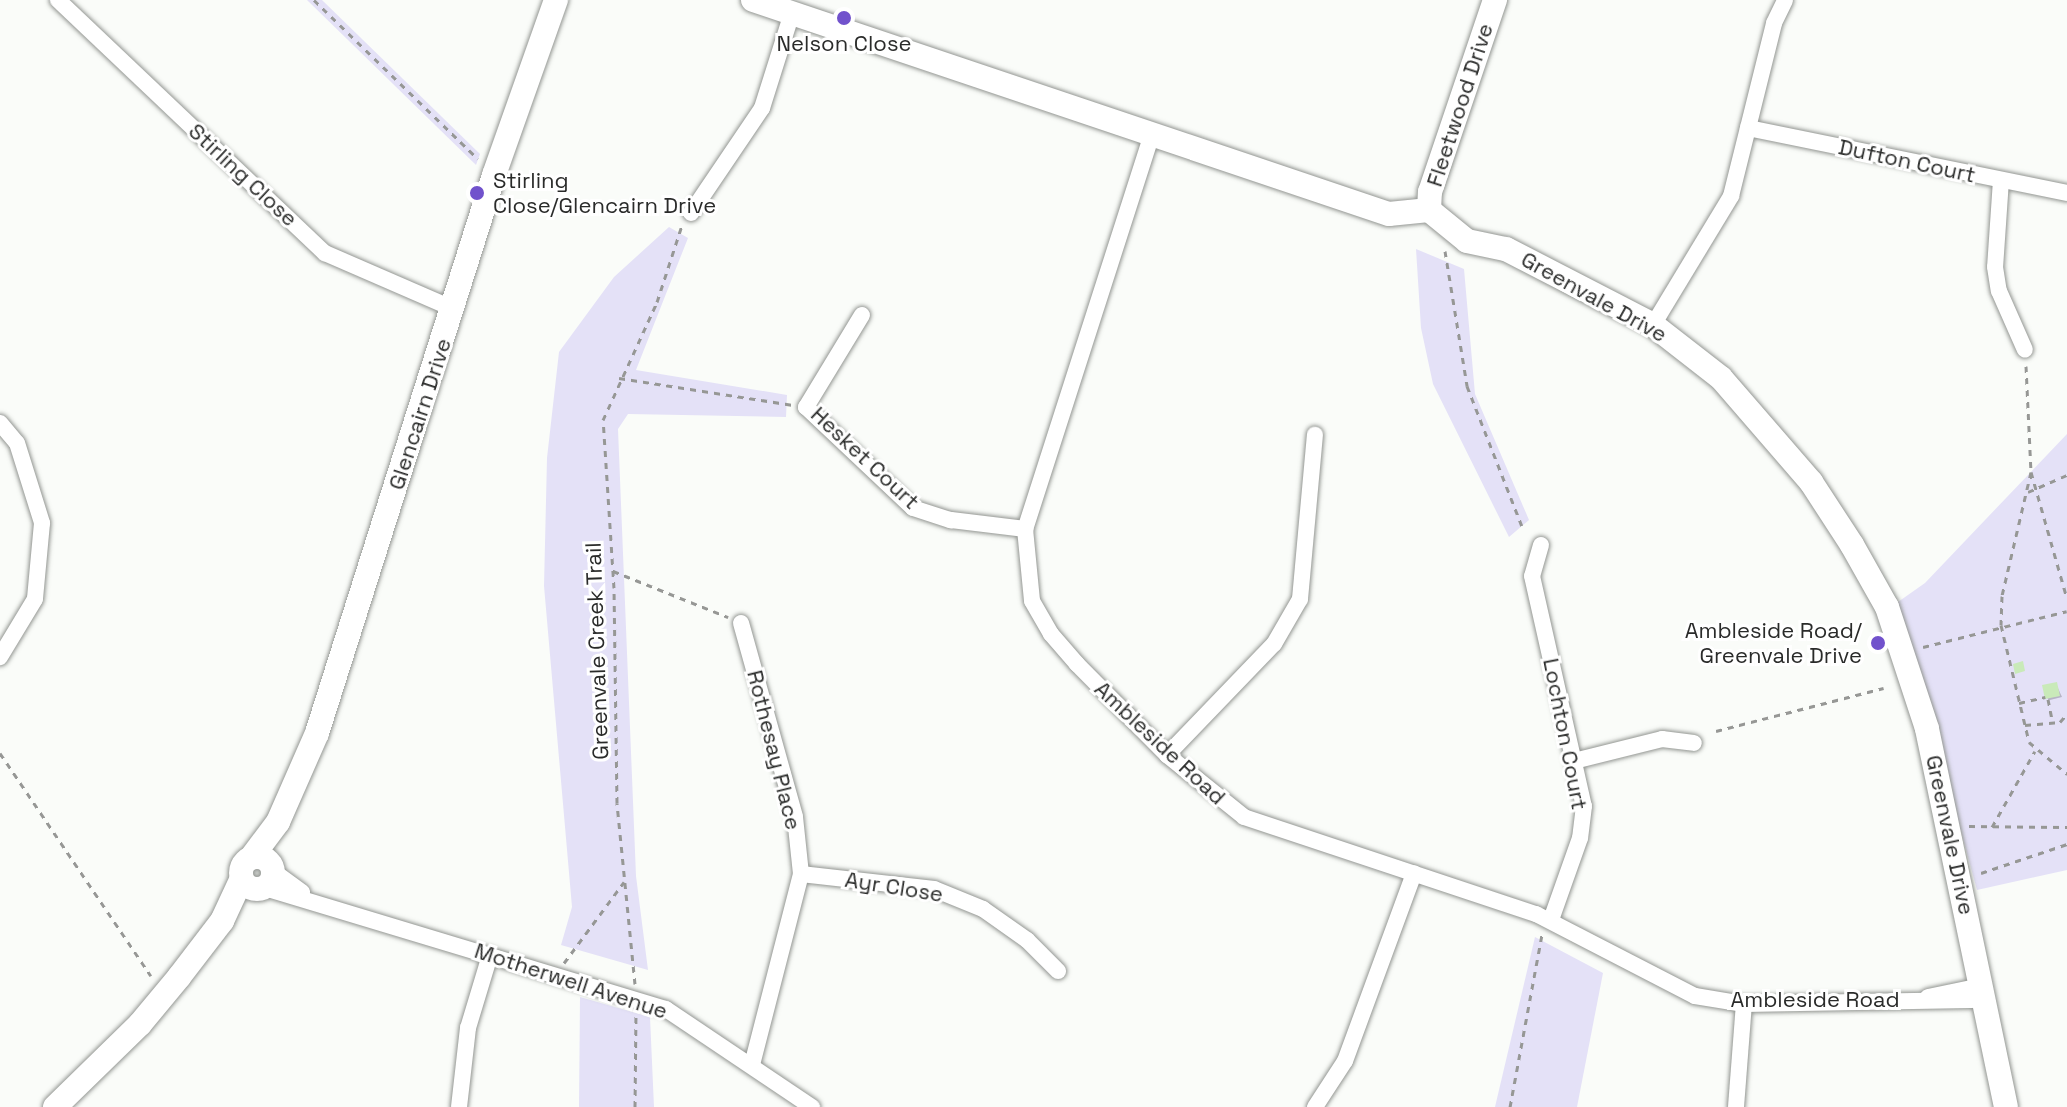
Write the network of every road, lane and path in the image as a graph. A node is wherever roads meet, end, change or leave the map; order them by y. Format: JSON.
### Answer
{"nodes":[{"id":1,"x":58,"y":0,"type":"edge"},
{"id":2,"x":314,"y":0,"type":"edge"},
{"id":3,"x":753,"y":0,"type":"edge"},
{"id":4,"x":1495,"y":0,"type":"edge"},
{"id":5,"x":1785,"y":0,"type":"edge"},
{"id":6,"x":554,"y":1,"type":"edge"},
{"id":7,"x":792,"y":13,"type":"junction"},
{"id":8,"x":1748,"y":128,"type":"junction"},
{"id":9,"x":1152,"y":134,"type":"junction"},
{"id":10,"x":494,"y":175,"type":"junction"},
{"id":11,"x":2001,"y":180,"type":"junction"},
{"id":12,"x":2067,"y":193,"type":"edge"},
{"id":13,"x":1429,"y":210,"type":"junction"},
{"id":14,"x":691,"y":213,"type":"joint"},
{"id":15,"x":1448,"y":244,"type":"dead end"},
{"id":16,"x":454,"y":309,"type":"junction"},
{"id":17,"x":862,"y":315,"type":"dead end"},
{"id":18,"x":1653,"y":325,"type":"junction"},
{"id":19,"x":2025,"y":350,"type":"joint"},
{"id":20,"x":619,"y":378,"type":"junction"},
{"id":21,"x":806,"y":407,"type":"junction"},
{"id":22,"x":0,"y":423,"type":"edge"},
{"id":23,"x":1315,"y":435,"type":"dead end"},
{"id":24,"x":2031,"y":472,"type":"junction"},
{"id":25,"x":2067,"y":475,"type":"edge"},
{"id":26,"x":2036,"y":489,"type":"junction"},
{"id":27,"x":2028,"y":492,"type":"junction"},
{"id":28,"x":1522,"y":526,"type":"dead end"},
{"id":29,"x":1025,"y":529,"type":"junction"},
{"id":30,"x":1541,"y":545,"type":"dead end"},
{"id":31,"x":613,"y":571,"type":"junction"},
{"id":32,"x":2067,"y":598,"type":"edge"},
{"id":33,"x":2067,"y":611,"type":"edge"},
{"id":34,"x":741,"y":623,"type":"joint"},
{"id":35,"x":2001,"y":625,"type":"junction"},
{"id":36,"x":1923,"y":647,"type":"dead end"},
{"id":37,"x":0,"y":657,"type":"edge"},
{"id":38,"x":1884,"y":688,"type":"dead end"},
{"id":39,"x":2019,"y":703,"type":"junction"},
{"id":40,"x":2067,"y":714,"type":"edge"},
{"id":41,"x":2052,"y":720,"type":"junction"},
{"id":42,"x":2025,"y":725,"type":"junction"},
{"id":43,"x":1716,"y":731,"type":"dead end"},
{"id":44,"x":1694,"y":743,"type":"dead end"},
{"id":45,"x":2035,"y":751,"type":"junction"},
{"id":46,"x":0,"y":753,"type":"edge"},
{"id":47,"x":1167,"y":755,"type":"junction"},
{"id":48,"x":1574,"y":761,"type":"junction"},
{"id":49,"x":2067,"y":774,"type":"edge"},
{"id":50,"x":1950,"y":827,"type":"junction"},
{"id":51,"x":1992,"y":827,"type":"junction"},
{"id":52,"x":2067,"y":827,"type":"edge"},
{"id":53,"x":2067,"y":844,"type":"edge"},
{"id":54,"x":1414,"y":873,"type":"junction"},
{"id":55,"x":1981,"y":873,"type":"dead end"},
{"id":56,"x":801,"y":874,"type":"junction"},
{"id":57,"x":260,"y":875,"type":"junction"},
{"id":58,"x":624,"y":882,"type":"junction"},
{"id":59,"x":1547,"y":924,"type":"junction"},
{"id":60,"x":490,"y":955,"type":"junction"},
{"id":61,"x":1058,"y":971,"type":"dead end"},
{"id":62,"x":556,"y":975,"type":"junction"},
{"id":63,"x":151,"y":976,"type":"dead end"},
{"id":64,"x":1983,"y":993,"type":"junction"},
{"id":65,"x":638,"y":1000,"type":"junction"},
{"id":66,"x":1744,"y":1004,"type":"junction"},
{"id":67,"x":752,"y":1065,"type":"junction"},
{"id":68,"x":55,"y":1107,"type":"edge"},
{"id":69,"x":459,"y":1107,"type":"edge"},
{"id":70,"x":635,"y":1107,"type":"edge"},
{"id":71,"x":812,"y":1107,"type":"edge"},
{"id":72,"x":1315,"y":1107,"type":"edge"},
{"id":73,"x":1510,"y":1107,"type":"edge"},
{"id":74,"x":1736,"y":1107,"type":"edge"},
{"id":75,"x":2006,"y":1107,"type":"edge"}],
"edges":[{"from":1,"to":16,"type":"street","name":"Stirling Close"},
{"from":2,"to":10,"type":"path"},
{"from":3,"to":7,"type":"street"},
{"from":4,"to":13,"type":"street","name":"Fleetwood Drive"},
{"from":5,"to":8,"type":"street"},
{"from":6,"to":10,"type":"street","name":"Glencairn Drive"},
{"from":7,"to":9,"type":"street"},
{"from":7,"to":14,"type":"street"},
{"from":8,"to":11,"type":"street","name":"Dufton Court"},
{"from":8,"to":18,"type":"street"},
{"from":9,"to":13,"type":"street"},
{"from":9,"to":29,"type":"street","name":"Ambleside Road"},
{"from":10,"to":16,"type":"street","name":"Glencairn Drive"},
{"from":11,"to":12,"type":"street","name":"Dufton Court"},
{"from":11,"to":19,"type":"street"},
{"from":13,"to":18,"type":"street","name":"Greenvale Drive"},
{"from":14,"to":20,"type":"path","name":"Greenvale Creek Trail"},
{"from":15,"to":28,"type":"path"},
{"from":16,"to":57,"type":"street","name":"Glencairn Drive"},
{"from":17,"to":21,"type":"street","name":"Hesket Court"},
{"from":18,"to":50,"type":"street","name":"Greenvale Drive"},
{"from":19,"to":24,"type":"path"},
{"from":20,"to":21,"type":"path"},
{"from":20,"to":31,"type":"path","name":"Greenvale Creek Trail"},
{"from":21,"to":29,"type":"street","name":"Hesket Court"},
{"from":22,"to":37,"type":"street"},
{"from":23,"to":47,"type":"street"},
{"from":24,"to":26,"type":"path"},
{"from":24,"to":27,"type":"path"},
{"from":25,"to":26,"type":"path"},
{"from":26,"to":27,"type":"path"},
{"from":26,"to":32,"type":"path"},
{"from":27,"to":35,"type":"path"},
{"from":29,"to":47,"type":"street","name":"Ambleside Road"},
{"from":30,"to":48,"type":"street","name":"Lochton Court"},
{"from":31,"to":34,"type":"path"},
{"from":31,"to":58,"type":"path","name":"Greenvale Creek Trail"},
{"from":33,"to":35,"type":"path"},
{"from":34,"to":56,"type":"street","name":"Rothesay Place"},
{"from":35,"to":36,"type":"path"},
{"from":35,"to":39,"type":"path"},
{"from":38,"to":43,"type":"path"},
{"from":39,"to":41,"type":"path"},
{"from":39,"to":42,"type":"path"},
{"from":40,"to":41,"type":"path"},
{"from":41,"to":42,"type":"path"},
{"from":42,"to":45,"type":"path"},
{"from":44,"to":48,"type":"street"},
{"from":45,"to":49,"type":"path"},
{"from":45,"to":51,"type":"path"},
{"from":46,"to":63,"type":"path"},
{"from":47,"to":54,"type":"street","name":"Ambleside Road"},
{"from":48,"to":59,"type":"street","name":"Lochton Court"},
{"from":50,"to":51,"type":"path"},
{"from":50,"to":64,"type":"street","name":"Greenvale Drive"},
{"from":51,"to":52,"type":"path"},
{"from":53,"to":55,"type":"path"},
{"from":54,"to":59,"type":"street","name":"Ambleside Road"},
{"from":54,"to":72,"type":"street"},
{"from":56,"to":61,"type":"street","name":"Ayr Close"},
{"from":56,"to":67,"type":"street","name":"Rothesay Place"},
{"from":57,"to":60,"type":"street","name":"Motherwell Avenue"},
{"from":57,"to":68,"type":"street","name":"Glencairn Drive"},
{"from":58,"to":62,"type":"path"},
{"from":58,"to":65,"type":"path","name":"Greenvale Creek Trail"},
{"from":59,"to":66,"type":"street","name":"Ambleside Road"},
{"from":59,"to":73,"type":"path"},
{"from":60,"to":62,"type":"street","name":"Motherwell Avenue"},
{"from":60,"to":69,"type":"street"},
{"from":62,"to":65,"type":"street","name":"Motherwell Avenue"},
{"from":64,"to":66,"type":"street","name":"Ambleside Road"},
{"from":64,"to":75,"type":"street","name":"Greenvale Drive"},
{"from":65,"to":67,"type":"street","name":"Motherwell Avenue"},
{"from":65,"to":70,"type":"path","name":"Greenvale Creek Trail"},
{"from":66,"to":74,"type":"street"},
{"from":67,"to":71,"type":"street","name":"Motherwell Avenue"}]}
